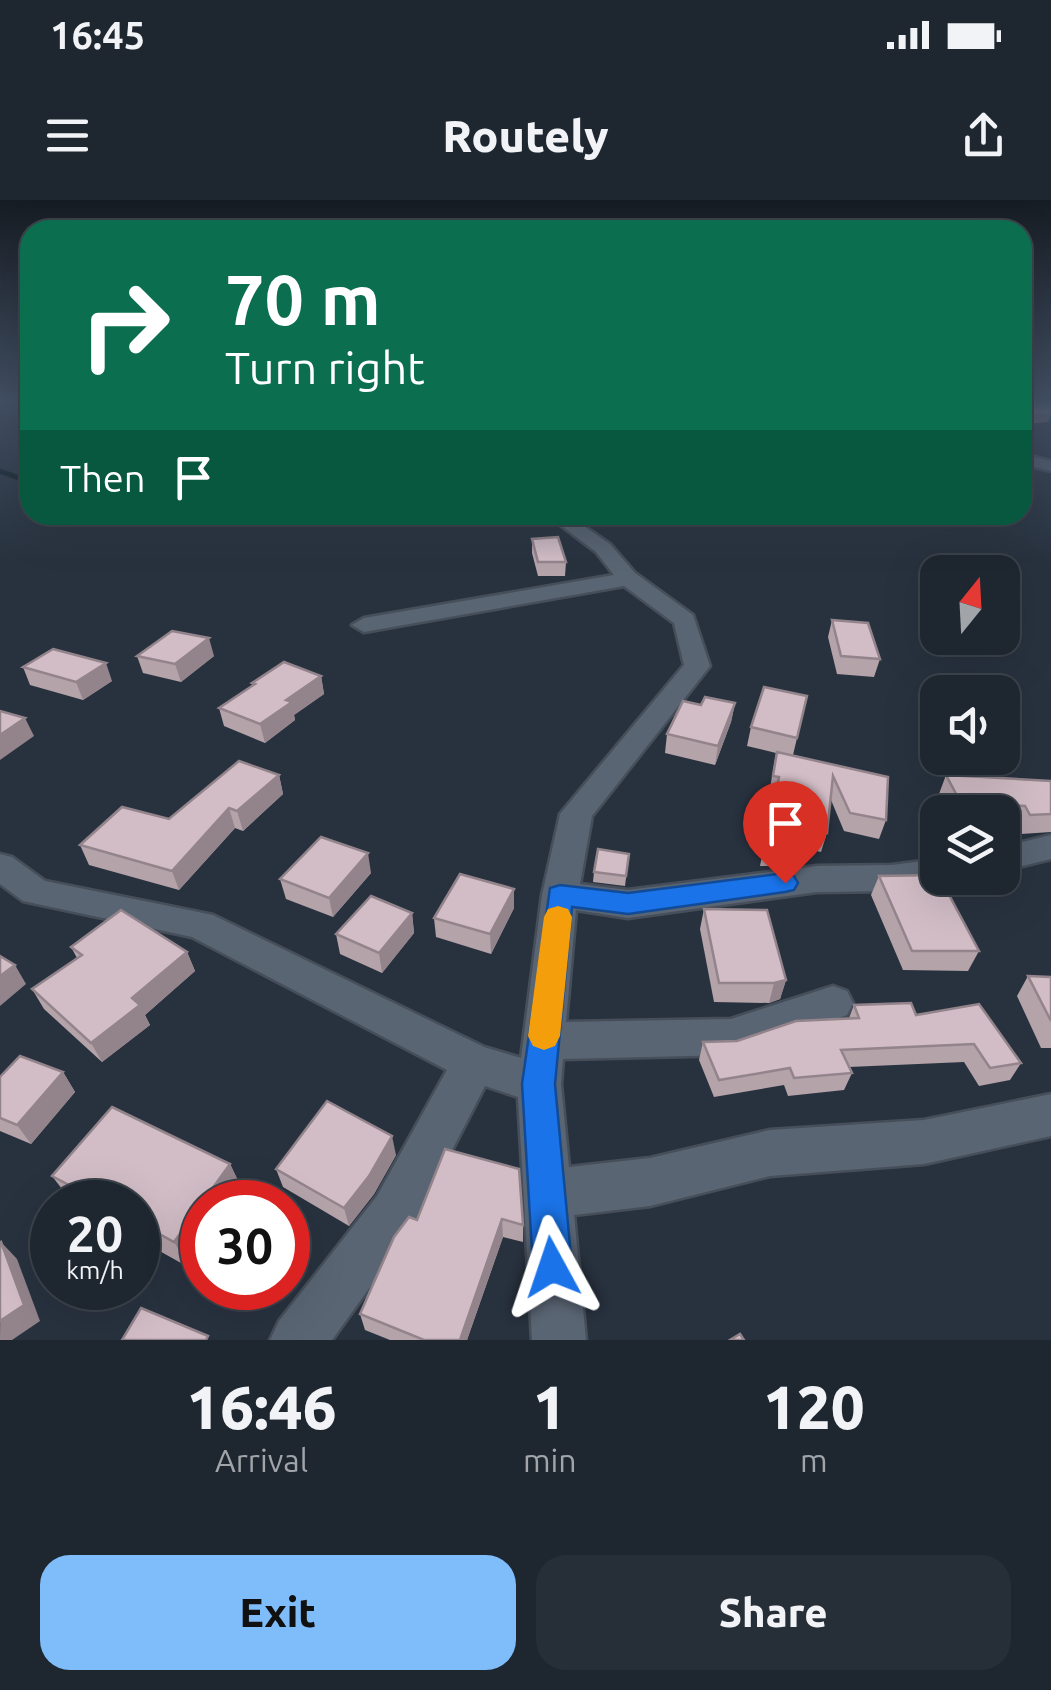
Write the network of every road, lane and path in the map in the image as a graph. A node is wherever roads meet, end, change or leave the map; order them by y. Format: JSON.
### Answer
{"nodes":[{"id":1,"x":570,"y":525,"type":"edge"},
{"id":2,"x":628,"y":578,"type":"junction"},
{"id":3,"x":364,"y":625,"type":"dead end"},
{"id":4,"x":1051,"y":847,"type":"edge"},
{"id":5,"x":1020,"y":855,"type":"edge"},
{"id":6,"x":0,"y":866,"type":"edge"},
{"id":7,"x":920,"y":873,"type":"edge"},
{"id":8,"x":560,"y":895,"type":"junction"},
{"id":9,"x":834,"y":1003,"type":"dead end"},
{"id":10,"x":543,"y":1041,"type":"junction"},
{"id":11,"x":474,"y":1063,"type":"junction"},
{"id":12,"x":538,"y":1084,"type":"junction"},
{"id":13,"x":1051,"y":1116,"type":"edge"},
{"id":14,"x":546,"y":1194,"type":"junction"},
{"id":15,"x":298,"y":1340,"type":"edge"},
{"id":16,"x":559,"y":1340,"type":"edge"}],
"edges":[{"from":1,"to":2,"type":"street"},
{"from":2,"to":3,"type":"street"},
{"from":2,"to":8,"type":"street"},
{"from":4,"to":5,"type":"street"},
{"from":6,"to":11,"type":"street"},
{"from":7,"to":8,"type":"street"},
{"from":8,"to":10,"type":"street"},
{"from":9,"to":10,"type":"street"},
{"from":10,"to":12,"type":"street"},
{"from":11,"to":12,"type":"street"},
{"from":11,"to":15,"type":"street"},
{"from":12,"to":14,"type":"street"},
{"from":13,"to":14,"type":"street"},
{"from":14,"to":16,"type":"street"}]}
